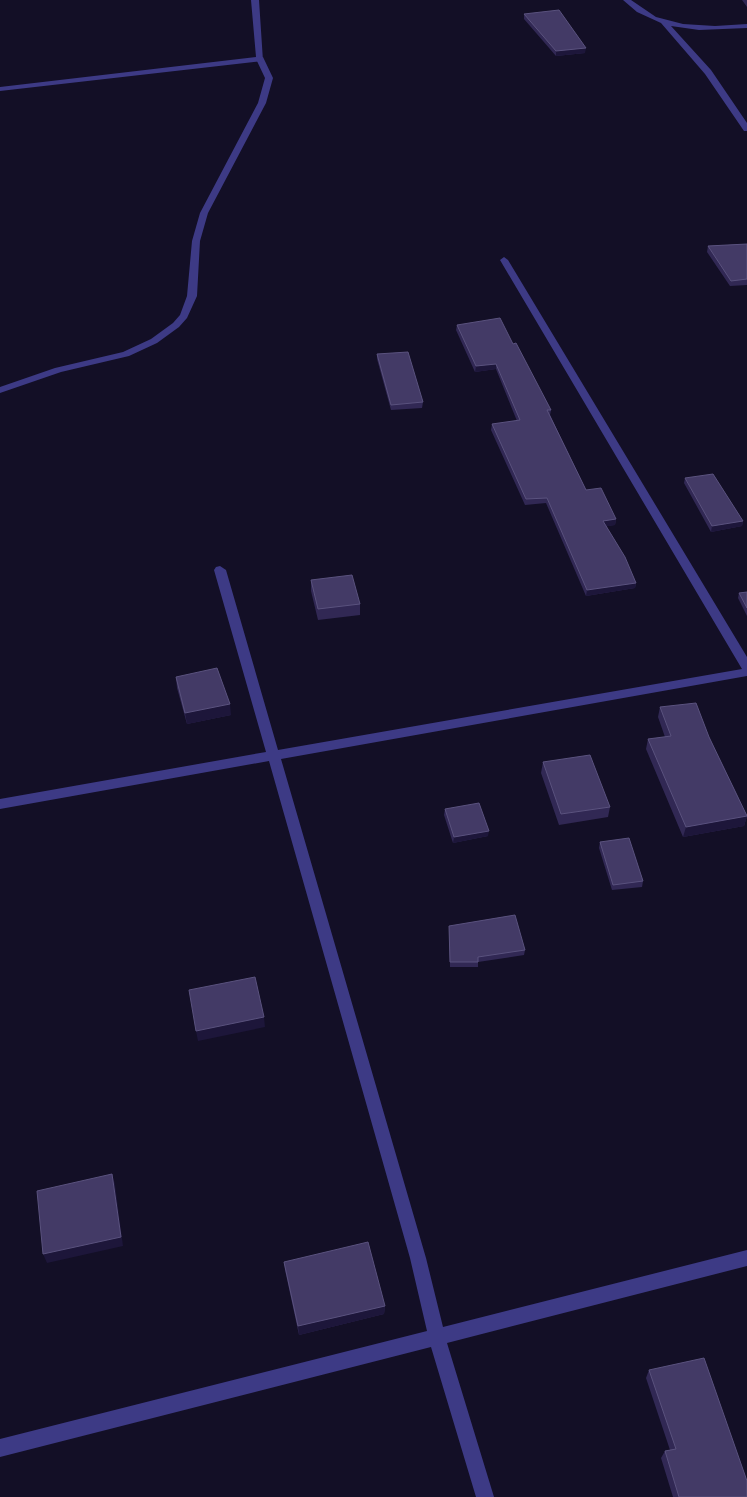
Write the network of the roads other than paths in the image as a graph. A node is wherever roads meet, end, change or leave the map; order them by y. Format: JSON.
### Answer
{"nodes":[{"id":1,"x":255,"y":0,"type":"edge"},
{"id":2,"x":627,"y":0,"type":"edge"},
{"id":3,"x":664,"y":23,"type":"junction"},
{"id":4,"x":747,"y":26,"type":"edge"},
{"id":5,"x":260,"y":60,"type":"junction"},
{"id":6,"x":0,"y":89,"type":"edge"},
{"id":7,"x":747,"y":129,"type":"edge"},
{"id":8,"x":504,"y":260,"type":"dead end"},
{"id":9,"x":0,"y":390,"type":"edge"},
{"id":10,"x":220,"y":570,"type":"dead end"},
{"id":11,"x":747,"y":666,"type":"edge"},
{"id":12,"x":747,"y":672,"type":"edge"},
{"id":13,"x":273,"y":756,"type":"junction"},
{"id":14,"x":0,"y":804,"type":"edge"},
{"id":15,"x":747,"y":1258,"type":"edge"},
{"id":16,"x":437,"y":1337,"type":"junction"},
{"id":17,"x":0,"y":1448,"type":"edge"},
{"id":18,"x":485,"y":1497,"type":"edge"}],
"edges":[{"from":1,"to":5,"type":"street"},
{"from":2,"to":3,"type":"street"},
{"from":3,"to":4,"type":"street"},
{"from":3,"to":7,"type":"street"},
{"from":5,"to":6,"type":"street"},
{"from":5,"to":9,"type":"street"},
{"from":8,"to":11,"type":"street"},
{"from":10,"to":13,"type":"street"},
{"from":12,"to":13,"type":"street"},
{"from":13,"to":14,"type":"street"},
{"from":13,"to":16,"type":"street"},
{"from":15,"to":16,"type":"street"},
{"from":16,"to":17,"type":"street"},
{"from":16,"to":18,"type":"street"}]}
